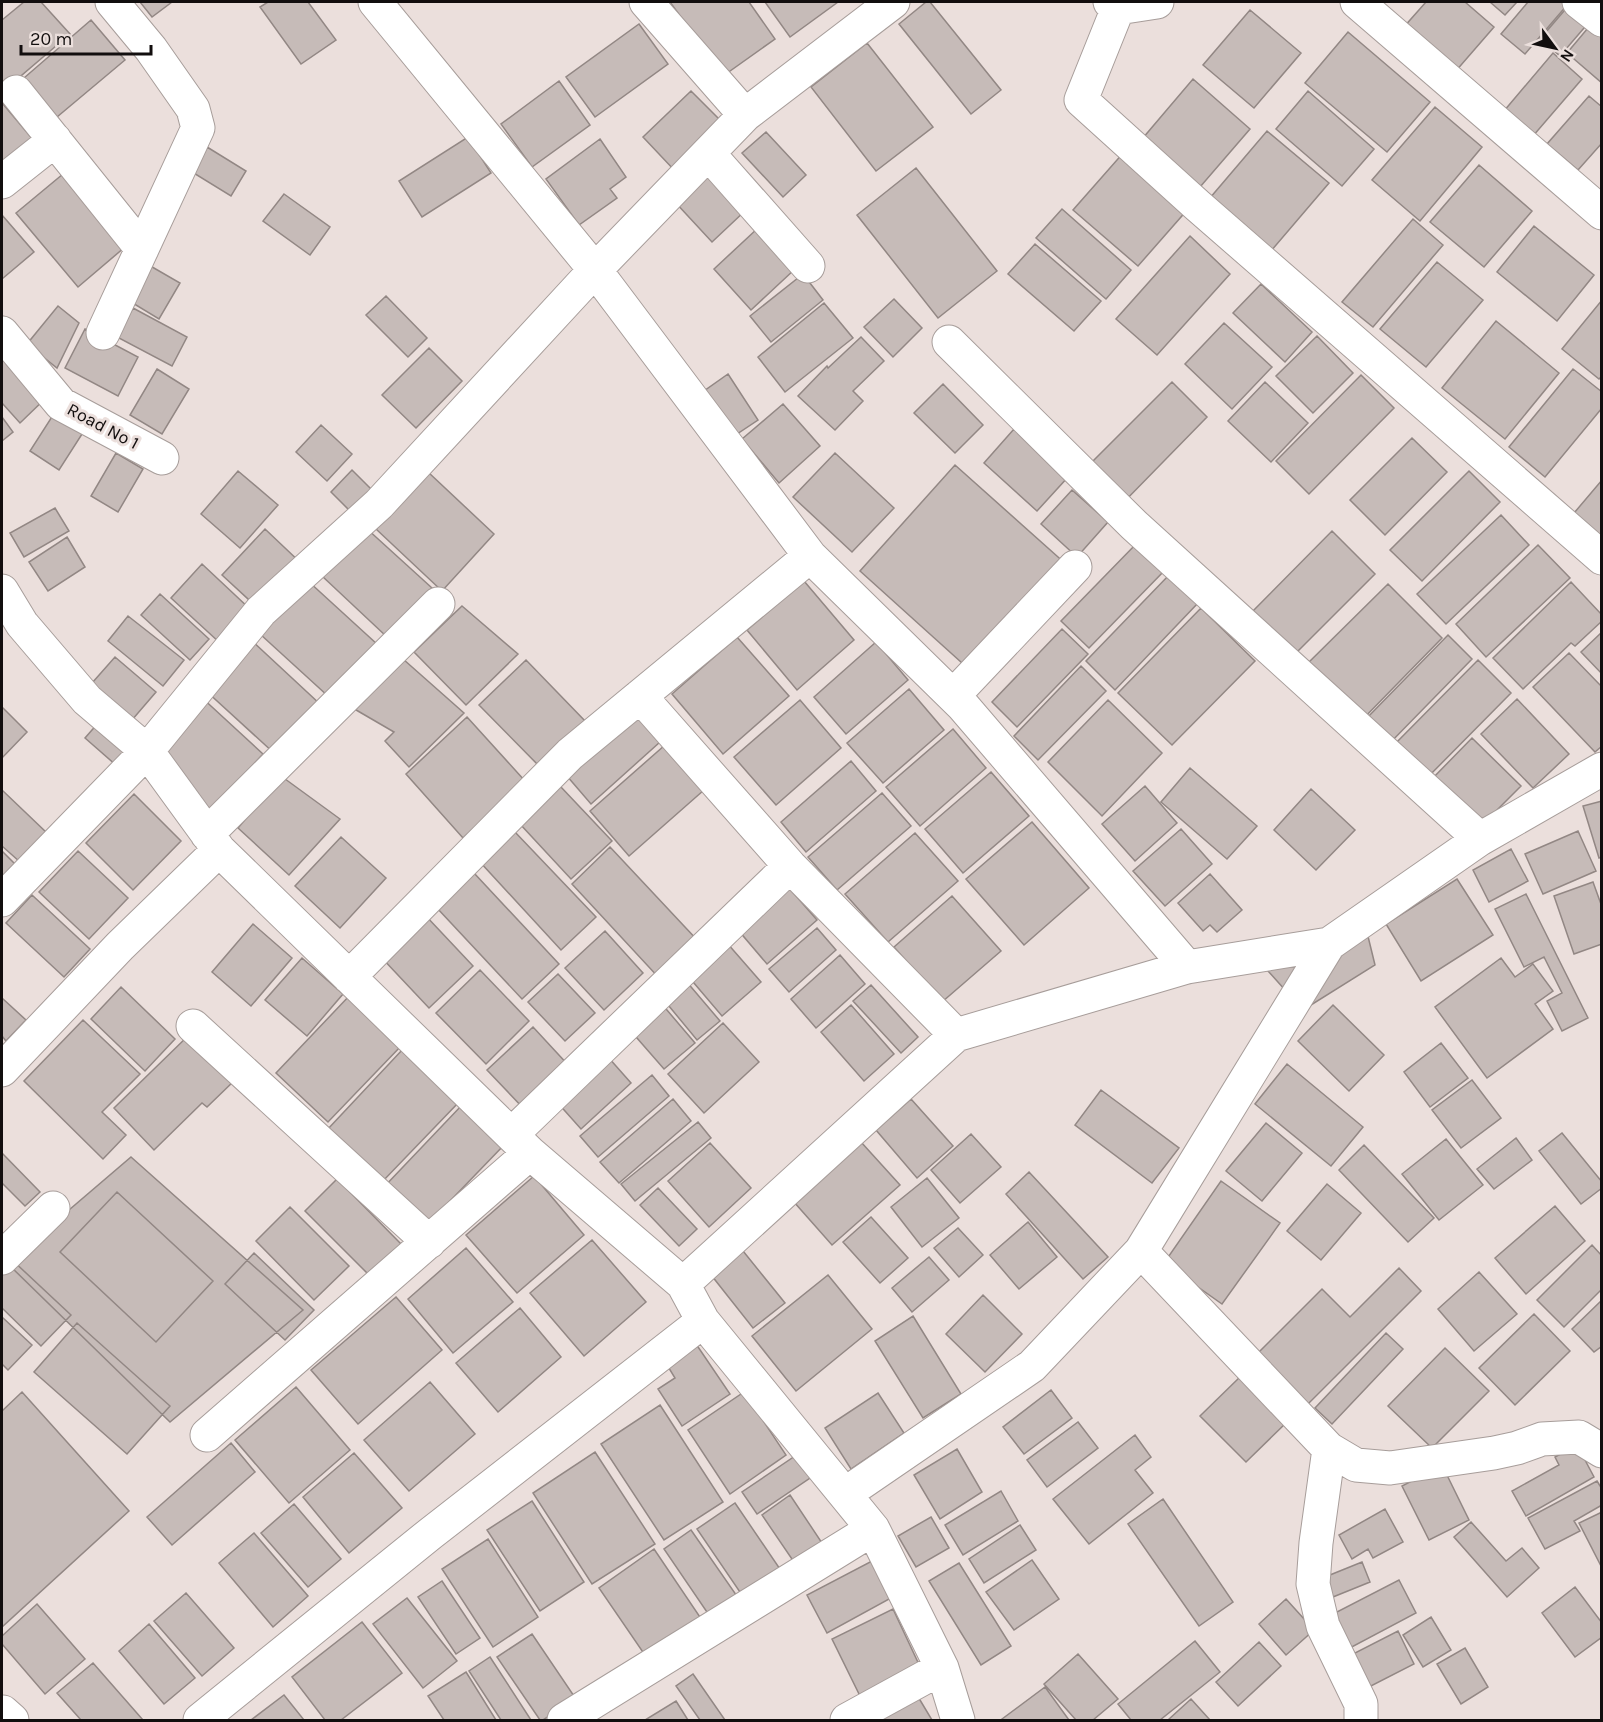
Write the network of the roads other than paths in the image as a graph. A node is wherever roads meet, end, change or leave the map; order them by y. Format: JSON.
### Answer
{"nodes":[{"id":1,"x":112,"y":2,"type":"edge"},
{"id":2,"x":375,"y":2,"type":"edge"},
{"id":3,"x":646,"y":2,"type":"edge"},
{"id":4,"x":893,"y":2,"type":"edge"},
{"id":5,"x":1157,"y":2,"type":"edge"},
{"id":6,"x":1357,"y":2,"type":"edge"},
{"id":7,"x":1579,"y":2,"type":"edge"},
{"id":8,"x":1114,"y":5,"type":"edge"},
{"id":9,"x":1602,"y":20,"type":"edge"},
{"id":10,"x":16,"y":92,"type":"dead end"},
{"id":11,"x":745,"y":115,"type":"junction"},
{"id":12,"x":55,"y":140,"type":"junction"},
{"id":13,"x":708,"y":153,"type":"junction"},
{"id":14,"x":2,"y":182,"type":"edge"},
{"id":15,"x":1602,"y":213,"type":"edge"},
{"id":16,"x":142,"y":249,"type":"junction"},
{"id":17,"x":808,"y":266,"type":"dead end"},
{"id":18,"x":595,"y":270,"type":"junction"},
{"id":19,"x":2,"y":333,"type":"edge"},
{"id":20,"x":103,"y":333,"type":"dead end"},
{"id":21,"x":949,"y":342,"type":"dead end"},
{"id":22,"x":162,"y":458,"type":"dead end"},
{"id":23,"x":810,"y":556,"type":"junction"},
{"id":24,"x":1602,"y":558,"type":"edge"},
{"id":25,"x":1075,"y":567,"type":"dead end"},
{"id":26,"x":853,"y":571,"type":"dead end"},
{"id":27,"x":2,"y":591,"type":"edge"},
{"id":28,"x":438,"y":604,"type":"dead end"},
{"id":29,"x":961,"y":687,"type":"junction"},
{"id":30,"x":640,"y":696,"type":"junction"},
{"id":31,"x":147,"y":751,"type":"junction"},
{"id":32,"x":1602,"y":769,"type":"edge"},
{"id":33,"x":1480,"y":839,"type":"junction"},
{"id":34,"x":213,"y":842,"type":"junction"},
{"id":35,"x":790,"y":866,"type":"junction"},
{"id":36,"x":2,"y":900,"type":"edge"},
{"id":37,"x":1329,"y":944,"type":"junction"},
{"id":38,"x":1187,"y":967,"type":"junction"},
{"id":39,"x":349,"y":977,"type":"junction"},
{"id":40,"x":193,"y":1026,"type":"dead end"},
{"id":41,"x":956,"y":1035,"type":"junction"},
{"id":42,"x":2,"y":1070,"type":"edge"},
{"id":43,"x":521,"y":1144,"type":"junction"},
{"id":44,"x":53,"y":1208,"type":"dead end"},
{"id":45,"x":429,"y":1242,"type":"junction"},
{"id":46,"x":1141,"y":1251,"type":"junction"},
{"id":47,"x":2,"y":1258,"type":"edge"},
{"id":48,"x":683,"y":1284,"type":"junction"},
{"id":49,"x":704,"y":1321,"type":"junction"},
{"id":50,"x":207,"y":1435,"type":"dead end"},
{"id":51,"x":1329,"y":1449,"type":"junction"},
{"id":52,"x":1602,"y":1451,"type":"edge"},
{"id":53,"x":845,"y":1494,"type":"junction"},
{"id":54,"x":873,"y":1529,"type":"junction"},
{"id":55,"x":942,"y":1668,"type":"junction"},
{"id":56,"x":2,"y":1715,"type":"edge"},
{"id":57,"x":12,"y":1720,"type":"edge"},
{"id":58,"x":201,"y":1720,"type":"edge"},
{"id":59,"x":564,"y":1720,"type":"edge"},
{"id":60,"x":847,"y":1720,"type":"edge"},
{"id":61,"x":958,"y":1720,"type":"edge"},
{"id":62,"x":1361,"y":1720,"type":"edge"}],
"edges":[{"from":1,"to":16,"type":"street"},
{"from":2,"to":18,"type":"street"},
{"from":3,"to":11,"type":"street"},
{"from":4,"to":11,"type":"street"},
{"from":5,"to":8,"type":"street"},
{"from":6,"to":15,"type":"street"},
{"from":7,"to":9,"type":"street"},
{"from":8,"to":24,"type":"street"},
{"from":10,"to":12,"type":"street"},
{"from":11,"to":13,"type":"street"},
{"from":12,"to":14,"type":"street"},
{"from":12,"to":16,"type":"street"},
{"from":13,"to":17,"type":"street"},
{"from":13,"to":18,"type":"street"},
{"from":16,"to":20,"type":"street"},
{"from":18,"to":23,"type":"street"},
{"from":18,"to":31,"type":"street"},
{"from":19,"to":22,"type":"street","name":"Road No 1"},
{"from":21,"to":33,"type":"street"},
{"from":23,"to":29,"type":"street"},
{"from":23,"to":30,"type":"street"},
{"from":25,"to":29,"type":"street"},
{"from":26,"to":29,"type":"street"},
{"from":27,"to":31,"type":"street"},
{"from":28,"to":34,"type":"street"},
{"from":29,"to":38,"type":"street"},
{"from":30,"to":35,"type":"street"},
{"from":30,"to":39,"type":"street"},
{"from":31,"to":34,"type":"street"},
{"from":31,"to":36,"type":"street"},
{"from":32,"to":33,"type":"street"},
{"from":33,"to":37,"type":"street"},
{"from":34,"to":39,"type":"street"},
{"from":34,"to":42,"type":"street"},
{"from":35,"to":41,"type":"street"},
{"from":35,"to":43,"type":"street"},
{"from":37,"to":38,"type":"street"},
{"from":37,"to":46,"type":"street"},
{"from":38,"to":41,"type":"street"},
{"from":39,"to":43,"type":"street"},
{"from":40,"to":45,"type":"street"},
{"from":41,"to":48,"type":"street"},
{"from":43,"to":45,"type":"street"},
{"from":43,"to":48,"type":"street"},
{"from":44,"to":47,"type":"street"},
{"from":45,"to":50,"type":"street"},
{"from":46,"to":51,"type":"street"},
{"from":46,"to":53,"type":"street"},
{"from":48,"to":49,"type":"street"},
{"from":49,"to":53,"type":"street"},
{"from":49,"to":58,"type":"street"},
{"from":51,"to":52,"type":"street"},
{"from":51,"to":62,"type":"street"},
{"from":53,"to":54,"type":"street"},
{"from":54,"to":55,"type":"street"},
{"from":54,"to":59,"type":"street"},
{"from":55,"to":60,"type":"street"},
{"from":55,"to":61,"type":"street"},
{"from":56,"to":57,"type":"street"}]}
